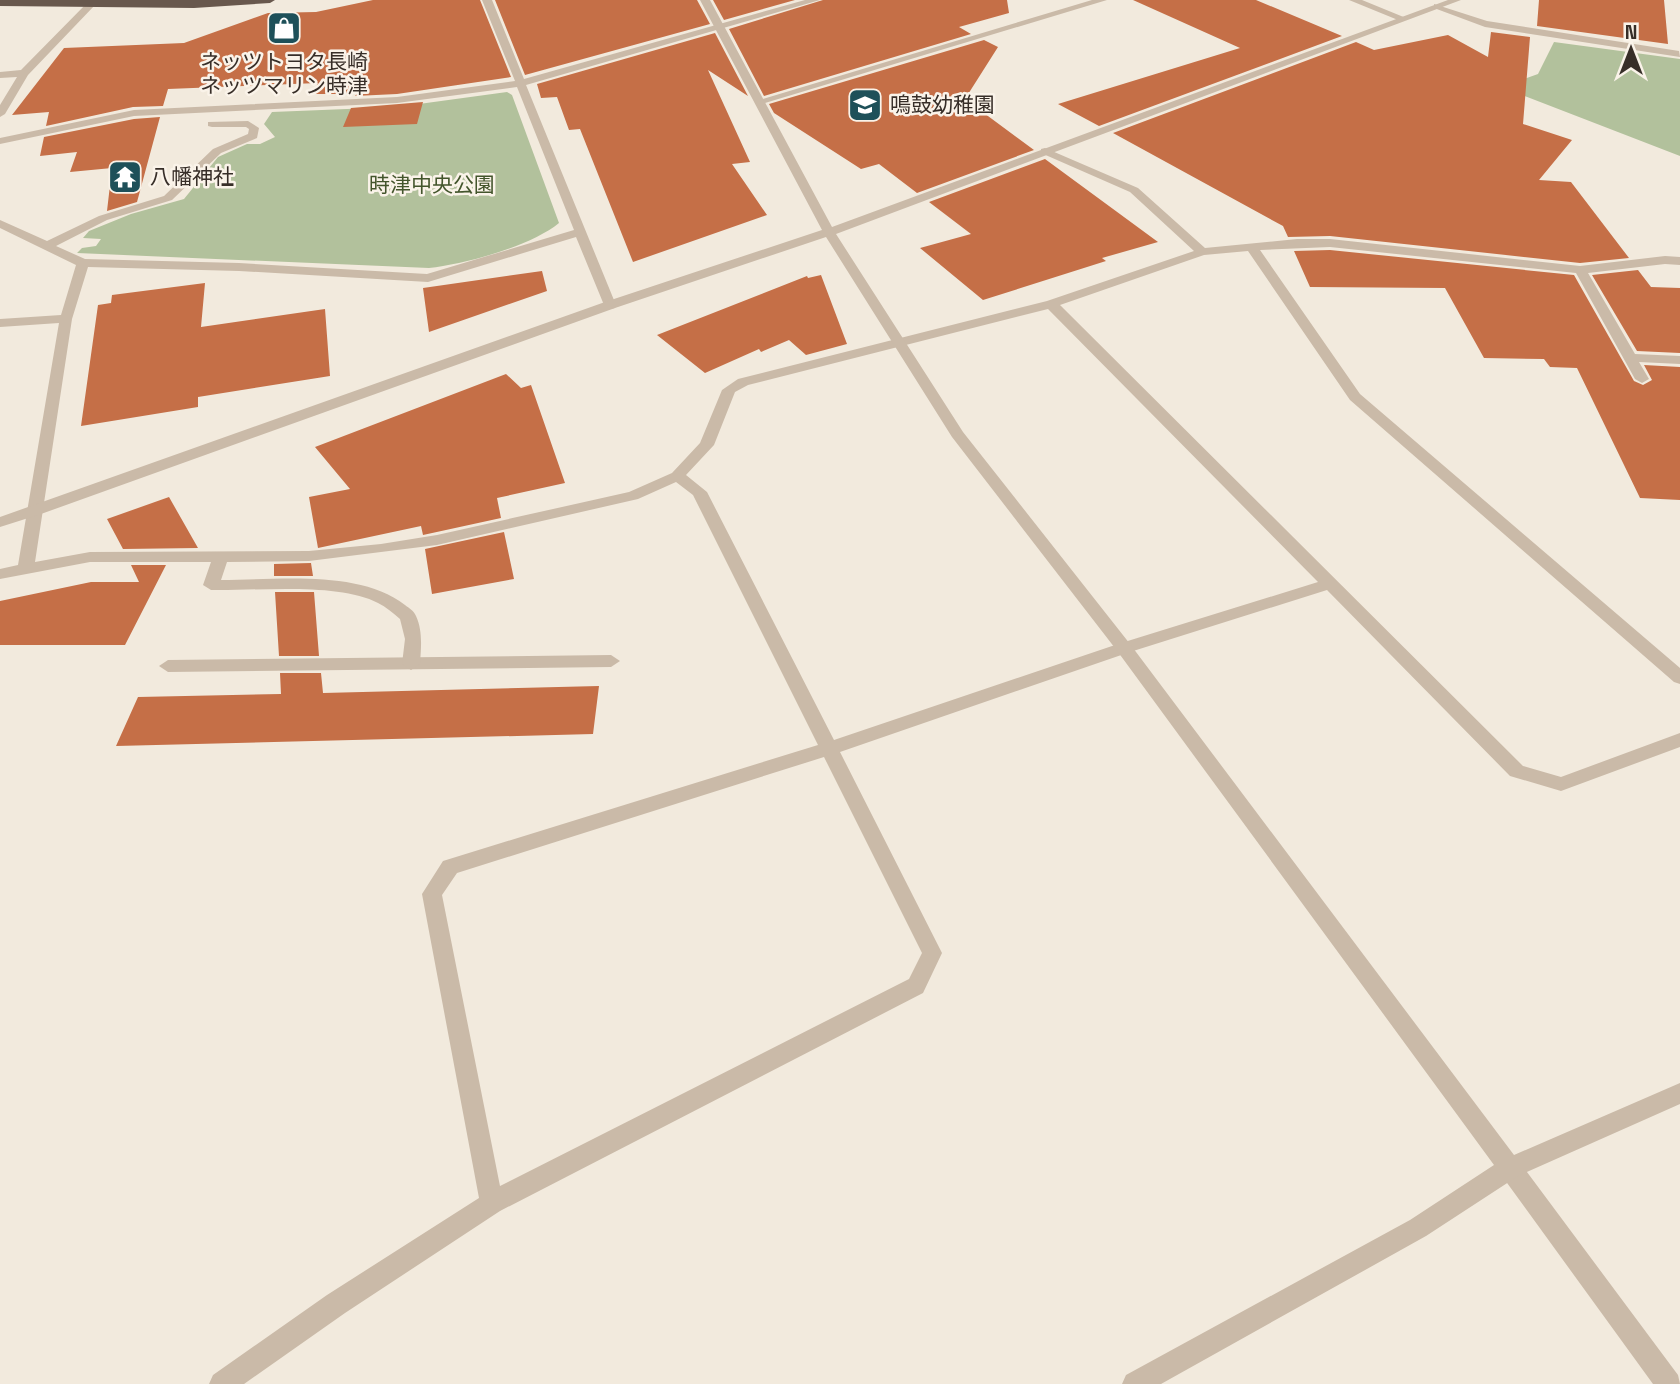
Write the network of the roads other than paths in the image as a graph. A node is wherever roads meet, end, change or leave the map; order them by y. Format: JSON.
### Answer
{"nodes":[{"id":1,"x":270,"y":0,"type":"edge"},
{"id":2,"x":487,"y":0,"type":"edge"},
{"id":3,"x":705,"y":0,"type":"edge"},
{"id":4,"x":815,"y":0,"type":"edge"},
{"id":5,"x":1102,"y":0,"type":"edge"},
{"id":6,"x":1354,"y":0,"type":"edge"},
{"id":7,"x":1455,"y":0,"type":"edge"},
{"id":8,"x":0,"y":3,"type":"edge"},
{"id":9,"x":131,"y":3,"type":"edge"},
{"id":10,"x":90,"y":5,"type":"junction"},
{"id":11,"x":1437,"y":6,"type":"junction"},
{"id":12,"x":1401,"y":18,"type":"junction"},
{"id":13,"x":719,"y":27,"type":"junction"},
{"id":14,"x":1679,"y":54,"type":"edge"},
{"id":15,"x":24,"y":73,"type":"junction"},
{"id":16,"x":0,"y":75,"type":"edge"},
{"id":17,"x":521,"y":83,"type":"junction"},
{"id":18,"x":761,"y":101,"type":"junction"},
{"id":19,"x":0,"y":113,"type":"edge"},
{"id":20,"x":212,"y":124,"type":"dead end"},
{"id":21,"x":0,"y":141,"type":"edge"},
{"id":22,"x":1045,"y":151,"type":"junction"},
{"id":23,"x":0,"y":224,"type":"edge"},
{"id":24,"x":579,"y":232,"type":"junction"},
{"id":25,"x":829,"y":232,"type":"junction"},
{"id":26,"x":47,"y":246,"type":"junction"},
{"id":27,"x":1252,"y":248,"type":"junction"},
{"id":28,"x":1202,"y":252,"type":"junction"},
{"id":29,"x":1680,"y":261,"type":"edge"},
{"id":30,"x":83,"y":262,"type":"junction"},
{"id":31,"x":1580,"y":270,"type":"junction"},
{"id":32,"x":1051,"y":304,"type":"junction"},
{"id":33,"x":610,"y":305,"type":"junction"},
{"id":34,"x":66,"y":319,"type":"junction"},
{"id":35,"x":0,"y":323,"type":"edge"},
{"id":36,"x":897,"y":341,"type":"junction"},
{"id":37,"x":1630,"y":358,"type":"junction"},
{"id":38,"x":1680,"y":360,"type":"edge"},
{"id":39,"x":1642,"y":379,"type":"dead end"},
{"id":40,"x":677,"y":476,"type":"junction"},
{"id":41,"x":36,"y":511,"type":"junction"},
{"id":42,"x":0,"y":522,"type":"edge"},
{"id":43,"x":221,"y":556,"type":"junction"},
{"id":44,"x":26,"y":567,"type":"junction"},
{"id":45,"x":0,"y":574,"type":"edge"},
{"id":46,"x":1332,"y":583,"type":"junction"},
{"id":47,"x":1124,"y":648,"type":"junction"},
{"id":48,"x":611,"y":662,"type":"dead end"},
{"id":49,"x":411,"y":664,"type":"junction"},
{"id":50,"x":169,"y":666,"type":"dead end"},
{"id":51,"x":1680,"y":678,"type":"edge"},
{"id":52,"x":1680,"y":740,"type":"edge"},
{"id":53,"x":829,"y":749,"type":"junction"},
{"id":54,"x":1680,"y":1093,"type":"edge"},
{"id":55,"x":1510,"y":1168,"type":"junction"},
{"id":56,"x":492,"y":1203,"type":"junction"},
{"id":57,"x":222,"y":1384,"type":"edge"},
{"id":58,"x":1135,"y":1384,"type":"edge"},
{"id":59,"x":1669,"y":1384,"type":"edge"}],
"edges":[{"from":1,"to":9,"type":"highway"},
{"from":2,"to":17,"type":"street"},
{"from":3,"to":13,"type":"street"},
{"from":4,"to":13,"type":"street"},
{"from":5,"to":18,"type":"street"},
{"from":6,"to":12,"type":"street"},
{"from":7,"to":11,"type":"street"},
{"from":8,"to":10,"type":"highway"},
{"from":9,"to":10,"type":"highway"},
{"from":10,"to":15,"type":"street"},
{"from":11,"to":12,"type":"street"},
{"from":11,"to":14,"type":"street"},
{"from":12,"to":22,"type":"street"},
{"from":13,"to":17,"type":"street"},
{"from":13,"to":18,"type":"street"},
{"from":15,"to":16,"type":"street"},
{"from":15,"to":19,"type":"street"},
{"from":17,"to":21,"type":"street"},
{"from":17,"to":24,"type":"street"},
{"from":18,"to":25,"type":"street"},
{"from":20,"to":26,"type":"street"},
{"from":22,"to":25,"type":"street"},
{"from":22,"to":28,"type":"street"},
{"from":23,"to":26,"type":"street"},
{"from":24,"to":30,"type":"street"},
{"from":24,"to":33,"type":"street"},
{"from":25,"to":33,"type":"street"},
{"from":25,"to":36,"type":"street"},
{"from":26,"to":30,"type":"street"},
{"from":27,"to":28,"type":"street"},
{"from":27,"to":31,"type":"street"},
{"from":27,"to":51,"type":"street"},
{"from":28,"to":32,"type":"street"},
{"from":29,"to":31,"type":"street"},
{"from":30,"to":34,"type":"street"},
{"from":31,"to":37,"type":"street"},
{"from":32,"to":36,"type":"street"},
{"from":32,"to":46,"type":"street"},
{"from":33,"to":41,"type":"street"},
{"from":34,"to":35,"type":"street"},
{"from":34,"to":41,"type":"street"},
{"from":36,"to":40,"type":"street"},
{"from":36,"to":47,"type":"street"},
{"from":37,"to":38,"type":"street"},
{"from":37,"to":39,"type":"street"},
{"from":40,"to":43,"type":"street"},
{"from":40,"to":53,"type":"street"},
{"from":41,"to":42,"type":"street"},
{"from":41,"to":44,"type":"street"},
{"from":43,"to":44,"type":"street"},
{"from":43,"to":49,"type":"street"},
{"from":44,"to":45,"type":"street"},
{"from":46,"to":47,"type":"street"},
{"from":46,"to":52,"type":"street"},
{"from":47,"to":53,"type":"street"},
{"from":47,"to":55,"type":"street"},
{"from":48,"to":49,"type":"street"},
{"from":49,"to":50,"type":"street"},
{"from":53,"to":56,"type":"street"},
{"from":53,"to":56,"type":"street"},
{"from":54,"to":55,"type":"street"},
{"from":55,"to":58,"type":"street"},
{"from":55,"to":59,"type":"street"},
{"from":56,"to":57,"type":"street"}]}
